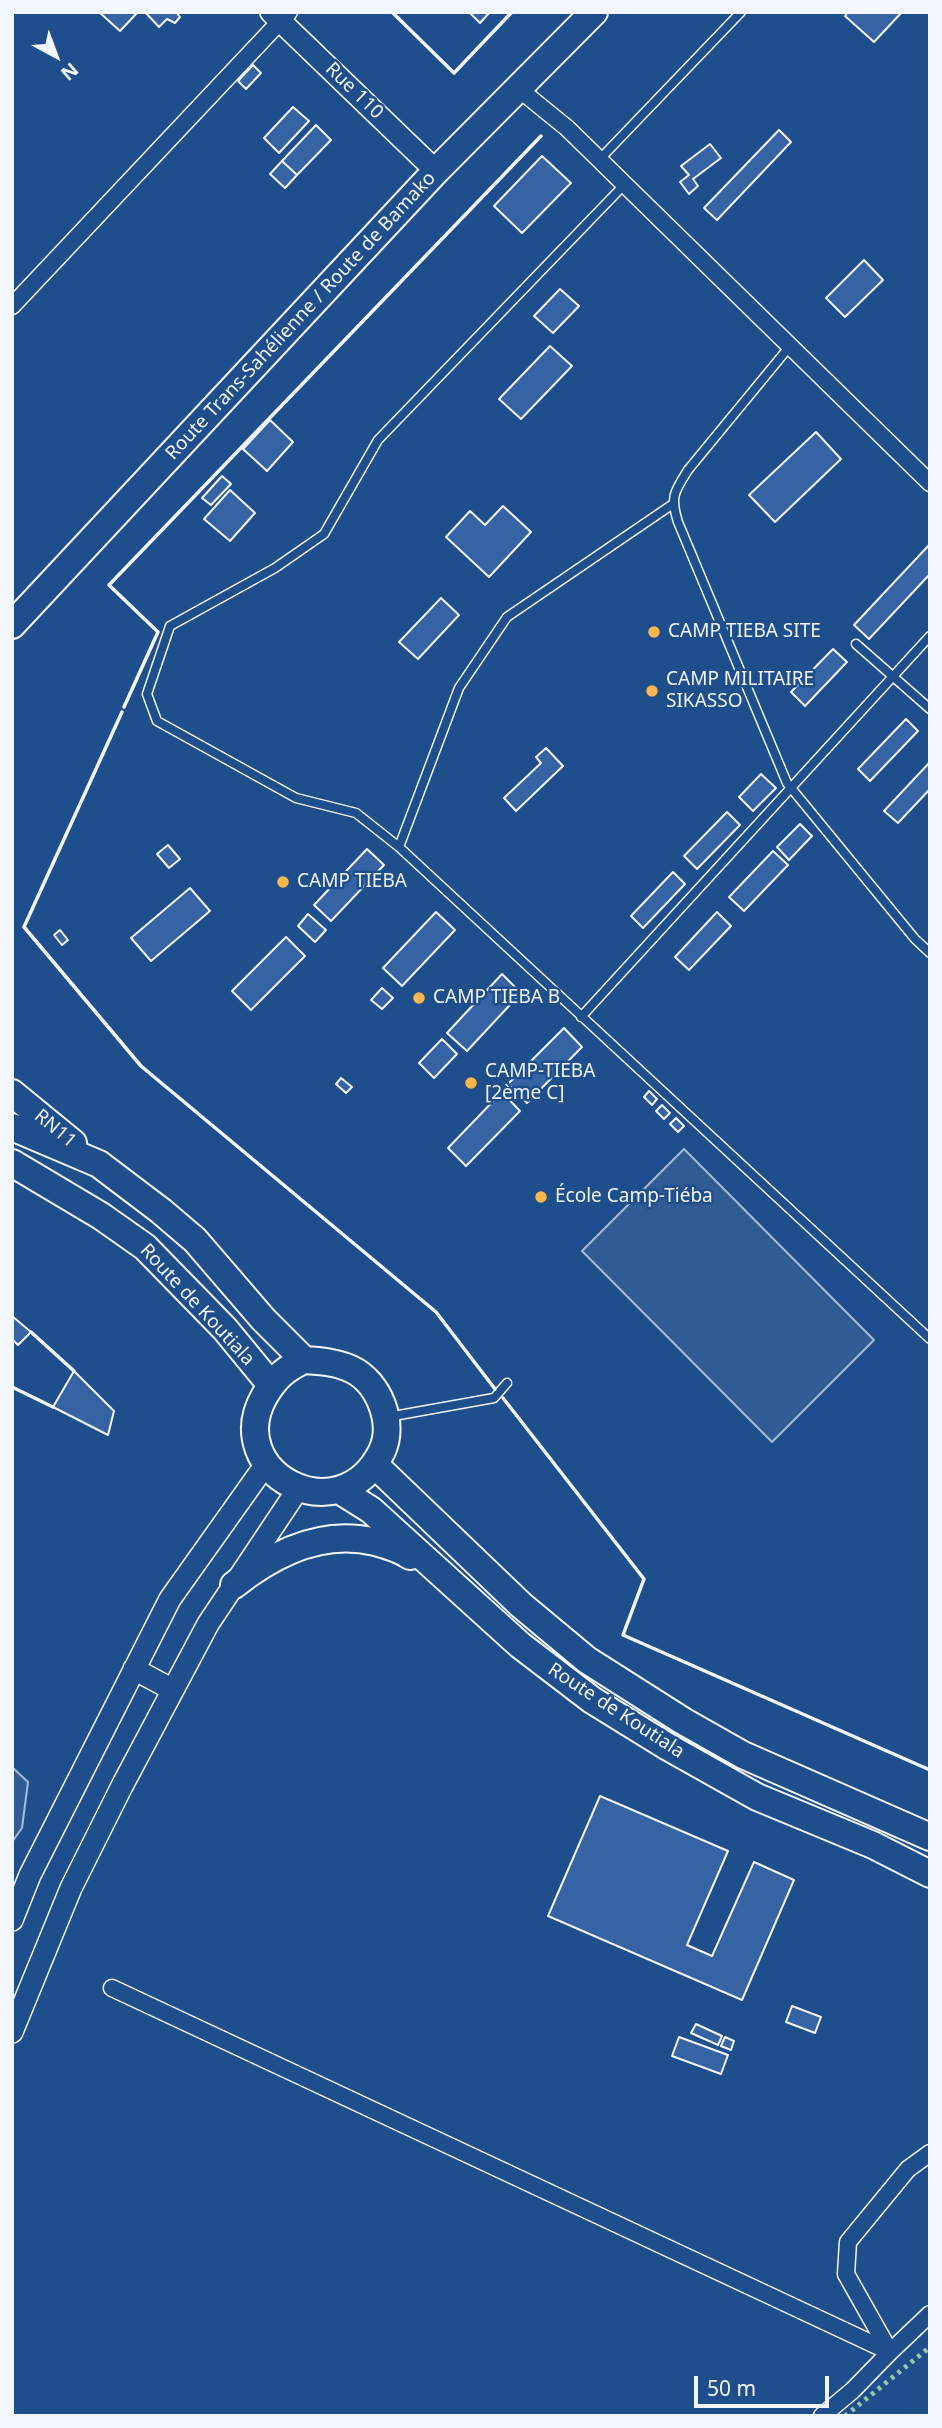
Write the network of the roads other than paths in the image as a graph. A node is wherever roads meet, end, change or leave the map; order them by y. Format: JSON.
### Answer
{"nodes":[{"id":1,"x":594,"y":12,"type":"edge"},
{"id":2,"x":741,"y":12,"type":"edge"},
{"id":3,"x":280,"y":15,"type":"edge"},
{"id":4,"x":519,"y":89,"type":"junction"},
{"id":5,"x":599,"y":160,"type":"junction"},
{"id":6,"x":436,"y":171,"type":"junction"},
{"id":7,"x":624,"y":185,"type":"junction"},
{"id":8,"x":12,"y":306,"type":"edge"},
{"id":9,"x":790,"y":346,"type":"junction"},
{"id":10,"x":930,"y":483,"type":"edge"},
{"id":11,"x":673,"y":504,"type":"junction"},
{"id":12,"x":12,"y":625,"type":"edge"},
{"id":13,"x":930,"y":636,"type":"edge"},
{"id":14,"x":856,"y":644,"type":"dead end"},
{"id":15,"x":893,"y":676,"type":"junction"},
{"id":16,"x":930,"y":709,"type":"edge"},
{"id":17,"x":791,"y":788,"type":"junction"},
{"id":18,"x":399,"y":848,"type":"junction"},
{"id":19,"x":930,"y":953,"type":"edge"},
{"id":20,"x":581,"y":1017,"type":"junction"},
{"id":21,"x":12,"y":1093,"type":"edge"},
{"id":22,"x":12,"y":1127,"type":"edge"},
{"id":23,"x":12,"y":1163,"type":"edge"},
{"id":24,"x":99,"y":1164,"type":"junction"},
{"id":25,"x":930,"y":1339,"type":"edge"},
{"id":26,"x":304,"y":1360,"type":"junction"},
{"id":27,"x":507,"y":1383,"type":"dead end"},
{"id":28,"x":271,"y":1385,"type":"junction"},
{"id":29,"x":385,"y":1418,"type":"junction"},
{"id":30,"x":267,"y":1464,"type":"junction"},
{"id":31,"x":375,"y":1465,"type":"junction"},
{"id":32,"x":298,"y":1489,"type":"junction"},
{"id":33,"x":339,"y":1490,"type":"junction"},
{"id":34,"x":234,"y":1584,"type":"junction"},
{"id":35,"x":473,"y":1605,"type":"junction"},
{"id":36,"x":134,"y":1669,"type":"junction"},
{"id":37,"x":173,"y":1690,"type":"junction"},
{"id":38,"x":930,"y":1837,"type":"edge"},
{"id":39,"x":930,"y":1874,"type":"edge"},
{"id":40,"x":12,"y":1920,"type":"edge"},
{"id":41,"x":113,"y":1988,"type":"dead end"},
{"id":42,"x":12,"y":2032,"type":"edge"},
{"id":43,"x":930,"y":2153,"type":"edge"},
{"id":44,"x":930,"y":2314,"type":"edge"},
{"id":45,"x":890,"y":2351,"type":"junction"},
{"id":46,"x":822,"y":2416,"type":"edge"}],
"edges":[{"from":1,"to":4,"type":"main road","name":"Route Trans-Sahélienne / Route de Bamako"},
{"from":2,"to":5,"type":"lane"},
{"from":3,"to":6,"type":"street","name":"Rue 110"},
{"from":3,"to":8,"type":"street"},
{"from":4,"to":5,"type":"street"},
{"from":4,"to":6,"type":"main road","name":"Route Trans-Sahélienne / Route de Bamako"},
{"from":5,"to":7,"type":"street"},
{"from":6,"to":12,"type":"main road","name":"Route Trans-Sahélienne / Route de Bamako"},
{"from":7,"to":9,"type":"street"},
{"from":7,"to":18,"type":"lane"},
{"from":9,"to":10,"type":"street"},
{"from":9,"to":11,"type":"lane"},
{"from":11,"to":17,"type":"lane"},
{"from":11,"to":18,"type":"lane"},
{"from":13,"to":15,"type":"lane"},
{"from":14,"to":15,"type":"lane"},
{"from":15,"to":16,"type":"lane"},
{"from":15,"to":17,"type":"lane"},
{"from":17,"to":19,"type":"lane"},
{"from":17,"to":20,"type":"lane"},
{"from":18,"to":20,"type":"lane"},
{"from":20,"to":25,"type":"lane"},
{"from":21,"to":24,"type":"main road","name":"RN11","number":"RN11"},
{"from":22,"to":24,"type":"main road","number":"RN11"},
{"from":23,"to":28,"type":"main road","name":"Route de Koutiala"},
{"from":24,"to":26,"type":"main road","number":"RN11"},
{"from":26,"to":28,"type":"main road","name":"Route de Koutiala"},
{"from":26,"to":29,"type":"main road"},
{"from":27,"to":29,"type":"lane"},
{"from":28,"to":30,"type":"main road","name":"Route de Koutiala"},
{"from":29,"to":31,"type":"main road"},
{"from":30,"to":32,"type":"main road"},
{"from":30,"to":36,"type":"street"},
{"from":31,"to":33,"type":"main road"},
{"from":31,"to":38,"type":"main road","name":"Route de Koutiala"},
{"from":32,"to":33,"type":"main road"},
{"from":32,"to":34,"type":"street"},
{"from":33,"to":35,"type":"main road","name":"Route de Koutiala"},
{"from":34,"to":35,"type":"main road"},
{"from":34,"to":37,"type":"street"},
{"from":35,"to":39,"type":"main road","name":"Route de Koutiala"},
{"from":36,"to":37,"type":"street"},
{"from":36,"to":40,"type":"street"},
{"from":37,"to":42,"type":"street"},
{"from":41,"to":45,"type":"street"},
{"from":43,"to":45,"type":"street"},
{"from":44,"to":45,"type":"street"},
{"from":45,"to":46,"type":"street"}]}
